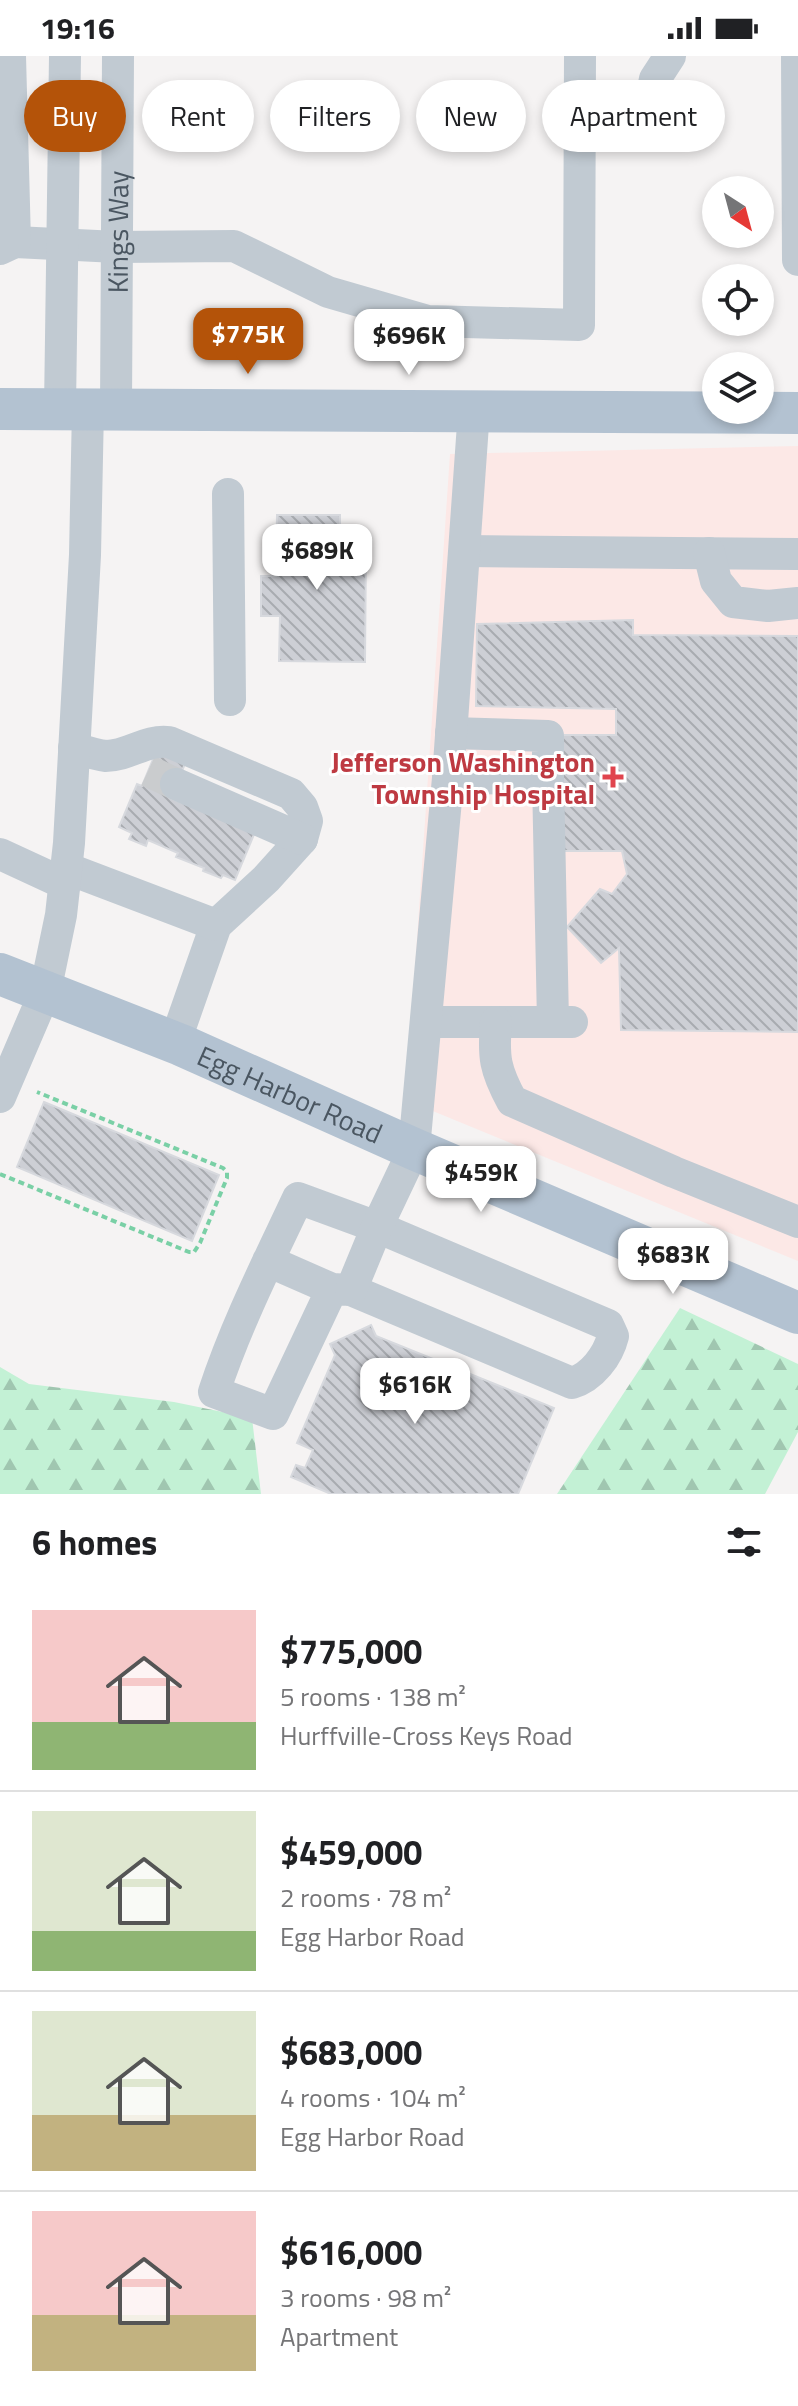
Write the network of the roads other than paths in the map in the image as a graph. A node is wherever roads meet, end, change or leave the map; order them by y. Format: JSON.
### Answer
{"nodes":[{"id":1,"x":10,"y":56,"type":"edge"},
{"id":2,"x":65,"y":56,"type":"edge"},
{"id":3,"x":118,"y":56,"type":"edge"},
{"id":4,"x":580,"y":56,"type":"edge"},
{"id":5,"x":670,"y":56,"type":"edge"},
{"id":6,"x":797,"y":56,"type":"edge"},
{"id":7,"x":655,"y":80,"type":"edge"},
{"id":8,"x":797,"y":188,"type":"edge"},
{"id":9,"x":64,"y":245,"type":"junction"},
{"id":10,"x":7,"y":246,"type":"edge"},
{"id":11,"x":117,"y":247,"type":"junction"},
{"id":12,"x":798,"y":260,"type":"edge"},
{"id":13,"x":88,"y":408,"type":"junction"},
{"id":14,"x":0,"y":409,"type":"edge"},
{"id":15,"x":474,"y":410,"type":"junction"},
{"id":16,"x":798,"y":413,"type":"edge"},
{"id":17,"x":228,"y":494,"type":"dead end"},
{"id":18,"x":466,"y":551,"type":"junction"},
{"id":19,"x":709,"y":553,"type":"junction"},
{"id":20,"x":798,"y":554,"type":"edge"},
{"id":21,"x":798,"y":603,"type":"edge"},
{"id":22,"x":230,"y":700,"type":"dead end"},
{"id":23,"x":451,"y":733,"type":"junction"},
{"id":24,"x":74,"y":748,"type":"junction"},
{"id":25,"x":106,"y":756,"type":"junction"},
{"id":26,"x":448,"y":778,"type":"junction"},
{"id":27,"x":548,"y":779,"type":"junction"},
{"id":28,"x":302,"y":839,"type":"junction"},
{"id":29,"x":0,"y":854,"type":"edge"},
{"id":30,"x":66,"y":876,"type":"junction"},
{"id":31,"x":216,"y":925,"type":"junction"},
{"id":32,"x":0,"y":974,"type":"edge"},
{"id":33,"x":45,"y":992,"type":"junction"},
{"id":34,"x":427,"y":1022,"type":"junction"},
{"id":35,"x":496,"y":1022,"type":"junction"},
{"id":36,"x":175,"y":1042,"type":"junction"},
{"id":37,"x":0,"y":1097,"type":"edge"},
{"id":38,"x":414,"y":1149,"type":"junction"},
{"id":39,"x":798,"y":1222,"type":"edge"},
{"id":40,"x":377,"y":1227,"type":"junction"},
{"id":41,"x":268,"y":1261,"type":"junction"},
{"id":42,"x":341,"y":1289,"type":"junction"},
{"id":43,"x":798,"y":1313,"type":"edge"}],
"edges":[{"from":1,"to":10,"type":"street"},
{"from":2,"to":9,"type":"street","name":"Kings Way"},
{"from":3,"to":11,"type":"street","name":"Kings Way"},
{"from":4,"to":11,"type":"street"},
{"from":5,"to":7,"type":"street"},
{"from":6,"to":8,"type":"street"},
{"from":8,"to":12,"type":"street"},
{"from":9,"to":10,"type":"street"},
{"from":9,"to":11,"type":"street"},
{"from":9,"to":13,"type":"street","name":"Kings Way"},
{"from":11,"to":13,"type":"street","name":"Kings Way"},
{"from":13,"to":14,"type":"main road"},
{"from":13,"to":15,"type":"main road"},
{"from":13,"to":24,"type":"street"},
{"from":15,"to":16,"type":"main road"},
{"from":15,"to":18,"type":"street"},
{"from":17,"to":22,"type":"street"},
{"from":18,"to":19,"type":"street"},
{"from":18,"to":23,"type":"street"},
{"from":19,"to":20,"type":"street"},
{"from":19,"to":21,"type":"street"},
{"from":23,"to":26,"type":"street"},
{"from":23,"to":27,"type":"street"},
{"from":24,"to":25,"type":"street"},
{"from":24,"to":30,"type":"street"},
{"from":25,"to":28,"type":"street"},
{"from":25,"to":28,"type":"street"},
{"from":26,"to":27,"type":"street"},
{"from":26,"to":34,"type":"street"},
{"from":27,"to":35,"type":"street"},
{"from":28,"to":31,"type":"street"},
{"from":29,"to":30,"type":"street"},
{"from":30,"to":31,"type":"street"},
{"from":30,"to":33,"type":"street"},
{"from":31,"to":36,"type":"street"},
{"from":32,"to":33,"type":"main road","name":"Egg Harbor Road"},
{"from":33,"to":36,"type":"main road","name":"Egg Harbor Road"},
{"from":33,"to":37,"type":"street"},
{"from":34,"to":35,"type":"street"},
{"from":34,"to":38,"type":"street"},
{"from":35,"to":39,"type":"street"},
{"from":36,"to":38,"type":"main road","name":"Egg Harbor Road"},
{"from":38,"to":40,"type":"street"},
{"from":38,"to":43,"type":"main road","name":"Egg Harbor Road"},
{"from":40,"to":41,"type":"street"},
{"from":40,"to":42,"type":"street"},
{"from":40,"to":42,"type":"street"},
{"from":41,"to":42,"type":"street"},
{"from":41,"to":42,"type":"street"}]}
